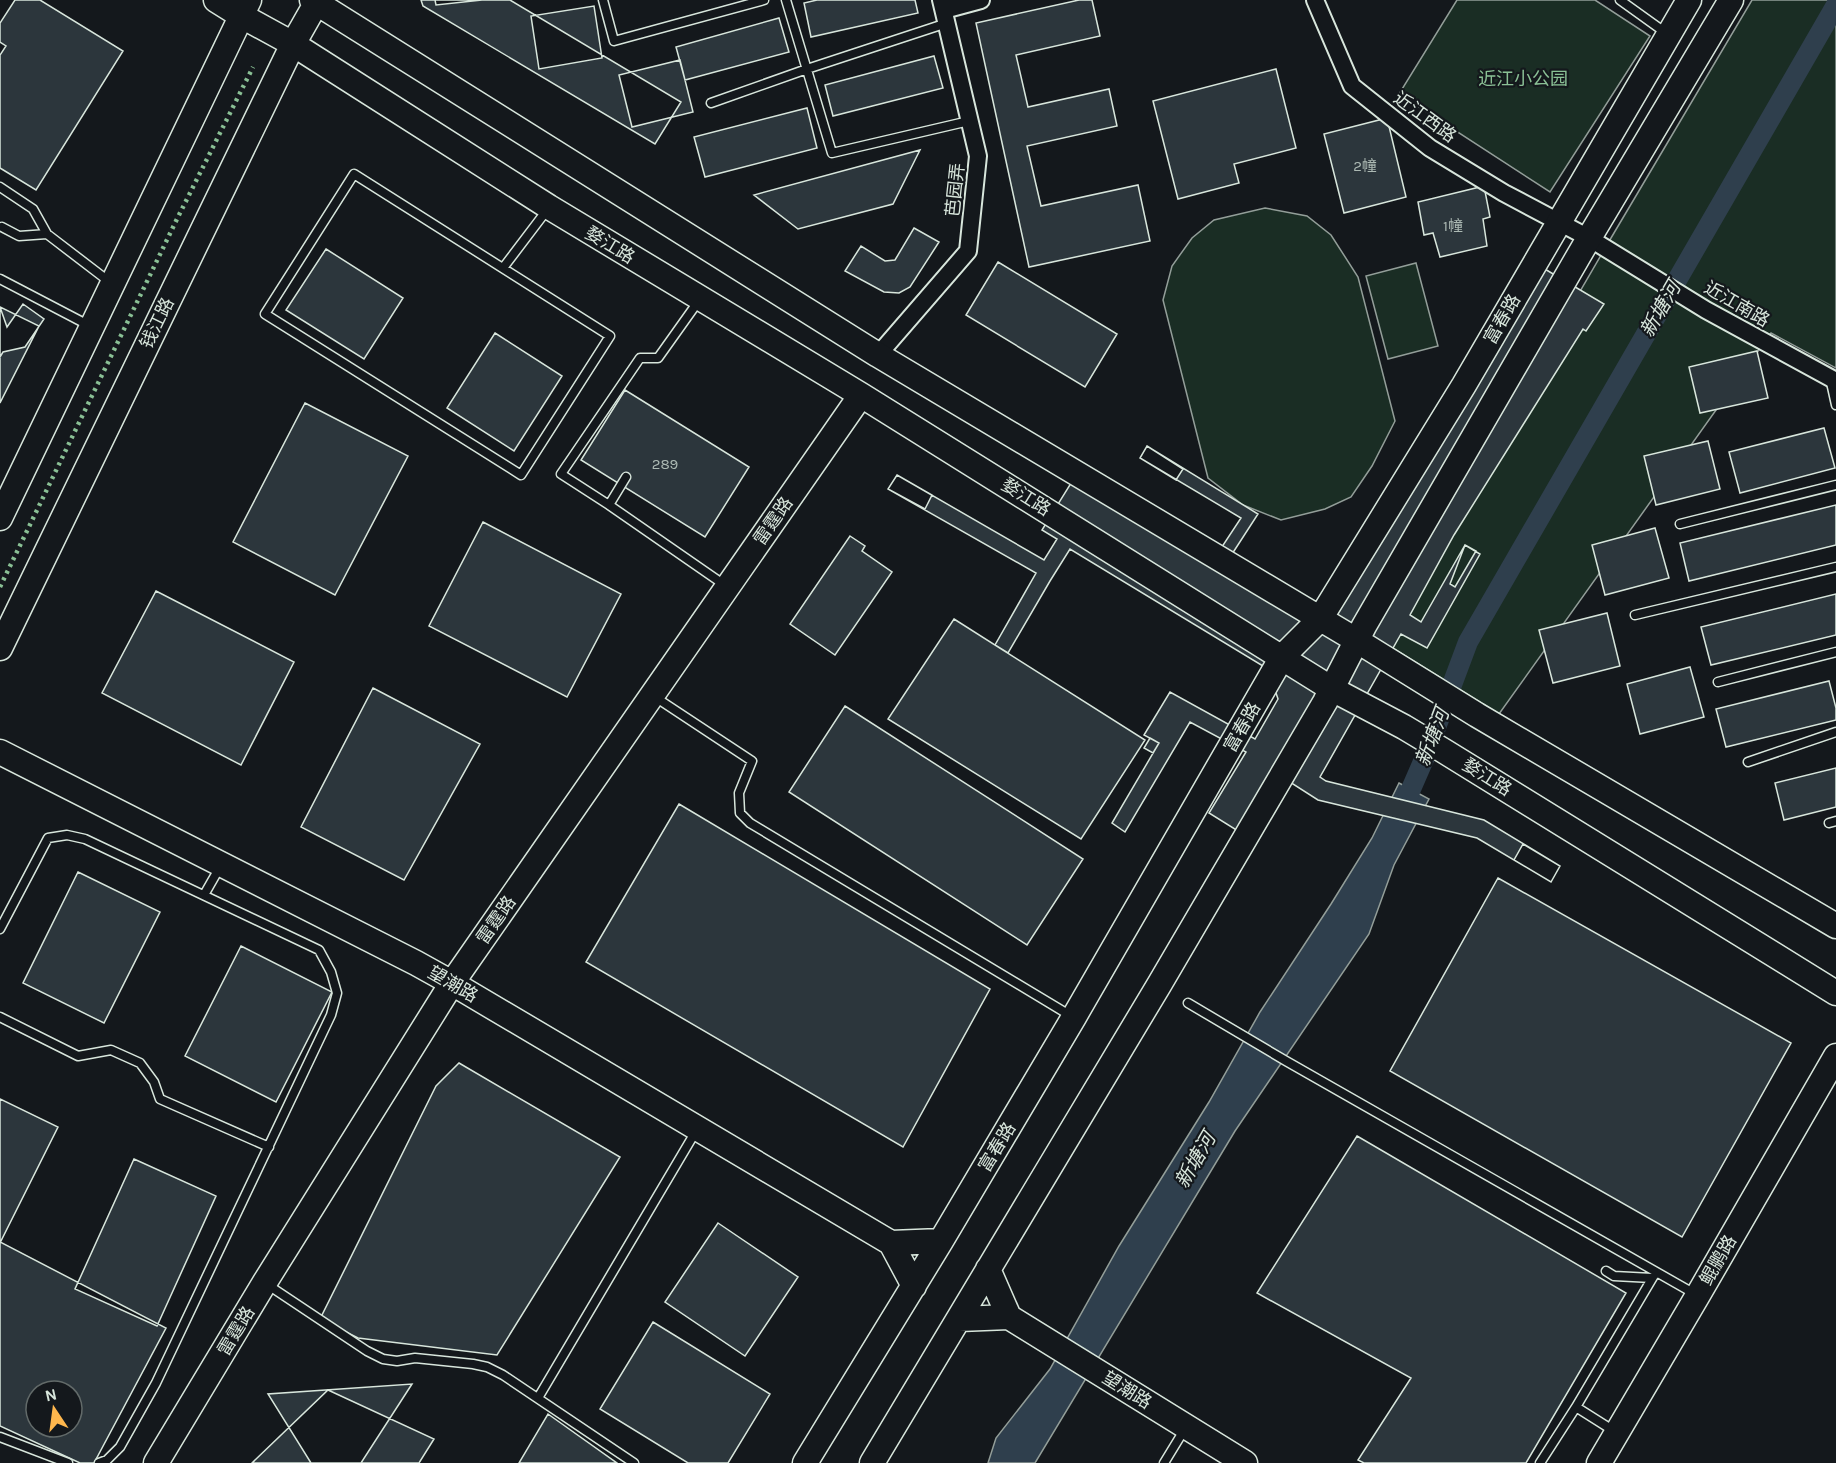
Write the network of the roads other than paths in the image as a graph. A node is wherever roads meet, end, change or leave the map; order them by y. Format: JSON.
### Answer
{"nodes":[{"id":1,"x":216,"y":0,"type":"edge"},
{"id":2,"x":603,"y":0,"type":"edge"},
{"id":3,"x":764,"y":0,"type":"edge"},
{"id":4,"x":786,"y":0,"type":"edge"},
{"id":5,"x":981,"y":0,"type":"edge"},
{"id":6,"x":1316,"y":0,"type":"edge"},
{"id":7,"x":1620,"y":0,"type":"edge"},
{"id":8,"x":1689,"y":0,"type":"edge"},
{"id":9,"x":1731,"y":0,"type":"edge"},
{"id":10,"x":315,"y":1,"type":"edge"},
{"id":11,"x":244,"y":8,"type":"edge"},
{"id":12,"x":944,"y":11,"type":"edge"},
{"id":13,"x":1668,"y":34,"type":"junction"},
{"id":14,"x":293,"y":44,"type":"junction"},
{"id":15,"x":807,"y":69,"type":"junction"},
{"id":16,"x":711,"y":103,"type":"dead end"},
{"id":17,"x":969,"y":121,"type":"junction"},
{"id":18,"x":0,"y":187,"type":"edge"},
{"id":19,"x":549,"y":207,"type":"junction"},
{"id":20,"x":1559,"y":221,"type":"junction"},
{"id":21,"x":2,"y":227,"type":"dead end"},
{"id":22,"x":47,"y":234,"type":"junction"},
{"id":23,"x":1589,"y":238,"type":"junction"},
{"id":24,"x":503,"y":268,"type":"junction"},
{"id":25,"x":0,"y":279,"type":"edge"},
{"id":26,"x":111,"y":283,"type":"junction"},
{"id":27,"x":700,"y":299,"type":"junction"},
{"id":28,"x":91,"y":326,"type":"junction"},
{"id":29,"x":878,"y":355,"type":"junction"},
{"id":30,"x":1833,"y":380,"type":"edge"},
{"id":31,"x":861,"y":395,"type":"junction"},
{"id":32,"x":1836,"y":405,"type":"edge"},
{"id":33,"x":626,"y":477,"type":"dead end"},
{"id":34,"x":1836,"y":485,"type":"edge"},
{"id":35,"x":609,"y":505,"type":"junction"},
{"id":36,"x":0,"y":518,"type":"edge"},
{"id":37,"x":1680,"y":524,"type":"dead end"},
{"id":38,"x":1836,"y":567,"type":"edge"},
{"id":39,"x":728,"y":587,"type":"junction"},
{"id":40,"x":1635,"y":615,"type":"dead end"},
{"id":41,"x":1320,"y":619,"type":"junction"},
{"id":42,"x":1356,"y":640,"type":"junction"},
{"id":43,"x":0,"y":648,"type":"edge"},
{"id":44,"x":1836,"y":652,"type":"edge"},
{"id":45,"x":1282,"y":657,"type":"junction"},
{"id":46,"x":1718,"y":682,"type":"dead end"},
{"id":47,"x":1332,"y":689,"type":"junction"},
{"id":48,"x":652,"y":695,"type":"junction"},
{"id":49,"x":1836,"y":732,"type":"edge"},
{"id":50,"x":0,"y":752,"type":"edge"},
{"id":51,"x":1748,"y":762,"type":"dead end"},
{"id":52,"x":221,"y":864,"type":"junction"},
{"id":53,"x":204,"y":895,"type":"junction"},
{"id":54,"x":1836,"y":926,"type":"edge"},
{"id":55,"x":0,"y":929,"type":"edge"},
{"id":56,"x":452,"y":983,"type":"junction"},
{"id":57,"x":1836,"y":993,"type":"edge"},
{"id":58,"x":1188,"y":1003,"type":"dead end"},
{"id":59,"x":0,"y":1017,"type":"edge"},
{"id":60,"x":1074,"y":1017,"type":"junction"},
{"id":61,"x":1836,"y":1056,"type":"edge"},
{"id":62,"x":698,"y":1128,"type":"junction"},
{"id":63,"x":269,"y":1147,"type":"junction"},
{"id":64,"x":941,"y":1241,"type":"junction"},
{"id":65,"x":891,"y":1244,"type":"junction"},
{"id":66,"x":988,"y":1269,"type":"junction"},
{"id":67,"x":1606,"y":1271,"type":"dead end"},
{"id":68,"x":1654,"y":1275,"type":"junction"},
{"id":69,"x":265,"y":1282,"type":"junction"},
{"id":70,"x":914,"y":1286,"type":"junction"},
{"id":71,"x":1698,"y":1296,"type":"junction"},
{"id":72,"x":959,"y":1319,"type":"junction"},
{"id":73,"x":1018,"y":1323,"type":"junction"},
{"id":74,"x":538,"y":1398,"type":"junction"},
{"id":75,"x":1576,"y":1407,"type":"junction"},
{"id":76,"x":1186,"y":1427,"type":"junction"},
{"id":77,"x":1617,"y":1433,"type":"junction"},
{"id":78,"x":0,"y":1437,"type":"edge"},
{"id":79,"x":68,"y":1463,"type":"edge"},
{"id":80,"x":99,"y":1463,"type":"edge"},
{"id":81,"x":156,"y":1463,"type":"edge"},
{"id":82,"x":634,"y":1463,"type":"edge"},
{"id":83,"x":805,"y":1463,"type":"edge"},
{"id":84,"x":872,"y":1463,"type":"edge"},
{"id":85,"x":1164,"y":1463,"type":"edge"},
{"id":86,"x":1245,"y":1463,"type":"edge"},
{"id":87,"x":1540,"y":1463,"type":"edge"},
{"id":88,"x":1599,"y":1463,"type":"edge"}],
"edges":[{"from":1,"to":11,"type":"street","name":"婺江路"},
{"from":2,"to":3,"type":"lane"},
{"from":4,"to":15,"type":"lane"},
{"from":5,"to":12,"type":"street"},
{"from":6,"to":20,"type":"street","name":"近江西路"},
{"from":7,"to":13,"type":"lane"},
{"from":8,"to":13,"type":"street","name":"富春路"},
{"from":9,"to":23,"type":"street","name":"富春路"},
{"from":10,"to":14,"type":"street","name":"钱江路"},
{"from":10,"to":29,"type":"street"},
{"from":11,"to":14,"type":"street","name":"婺江路"},
{"from":11,"to":26,"type":"street"},
{"from":12,"to":15,"type":"lane"},
{"from":12,"to":17,"type":"street","name":"芭园弄"},
{"from":13,"to":20,"type":"street","name":"富春路"},
{"from":14,"to":19,"type":"street","name":"婺江路"},
{"from":14,"to":43,"type":"street","name":"钱江路"},
{"from":15,"to":16,"type":"lane"},
{"from":15,"to":17,"type":"lane"},
{"from":17,"to":29,"type":"street","name":"芭园弄"},
{"from":18,"to":22,"type":"lane"},
{"from":19,"to":24,"type":"lane"},
{"from":19,"to":27,"type":"street","name":"婺江路"},
{"from":20,"to":23,"type":"street","name":"近江南路"},
{"from":20,"to":41,"type":"street","name":"富春路"},
{"from":21,"to":22,"type":"lane"},
{"from":22,"to":26,"type":"lane"},
{"from":23,"to":30,"type":"street","name":"近江南路"},
{"from":23,"to":42,"type":"street","name":"富春路"},
{"from":24,"to":24,"type":"lane"},
{"from":25,"to":28,"type":"lane"},
{"from":26,"to":28,"type":"street"},
{"from":27,"to":31,"type":"street","name":"婺江路"},
{"from":27,"to":35,"type":"lane"},
{"from":28,"to":36,"type":"street"},
{"from":29,"to":41,"type":"street"},
{"from":30,"to":32,"type":"lane"},
{"from":31,"to":39,"type":"street","name":"雷霆路"},
{"from":31,"to":45,"type":"street","name":"婺江路"},
{"from":33,"to":35,"type":"lane"},
{"from":34,"to":37,"type":"lane"},
{"from":35,"to":39,"type":"lane"},
{"from":38,"to":40,"type":"lane"},
{"from":39,"to":48,"type":"street","name":"雷霆路"},
{"from":41,"to":42,"type":"street"},
{"from":41,"to":45,"type":"street","name":"富春路"},
{"from":42,"to":47,"type":"street","name":"富春路"},
{"from":42,"to":54,"type":"street"},
{"from":44,"to":46,"type":"lane"},
{"from":45,"to":47,"type":"street","name":"婺江路"},
{"from":45,"to":60,"type":"street","name":"富春路"},
{"from":47,"to":57,"type":"street","name":"婺江路"},
{"from":47,"to":66,"type":"street","name":"富春路"},
{"from":48,"to":56,"type":"street","name":"雷霆路"},
{"from":48,"to":60,"type":"lane"},
{"from":49,"to":51,"type":"lane"},
{"from":50,"to":52,"type":"street","name":"望潮路"},
{"from":52,"to":53,"type":"lane"},
{"from":52,"to":56,"type":"street","name":"望潮路"},
{"from":53,"to":55,"type":"lane"},
{"from":53,"to":63,"type":"lane"},
{"from":56,"to":62,"type":"street","name":"望潮路"},
{"from":56,"to":69,"type":"street","name":"雷霆路"},
{"from":58,"to":68,"type":"lane"},
{"from":59,"to":63,"type":"lane"},
{"from":60,"to":64,"type":"street","name":"富春路"},
{"from":61,"to":71,"type":"street","name":"鲲鹏路"},
{"from":62,"to":65,"type":"street","name":"望潮路"},
{"from":62,"to":74,"type":"lane"},
{"from":63,"to":80,"type":"lane"},
{"from":64,"to":65,"type":"street"},
{"from":64,"to":70,"type":"street","name":"富春路"},
{"from":65,"to":70,"type":"street"},
{"from":66,"to":72,"type":"street","name":"富春路"},
{"from":66,"to":73,"type":"street"},
{"from":67,"to":68,"type":"lane"},
{"from":68,"to":71,"type":"lane"},
{"from":68,"to":75,"type":"lane"},
{"from":69,"to":74,"type":"lane"},
{"from":69,"to":81,"type":"street","name":"雷霆路"},
{"from":70,"to":83,"type":"street","name":"富春路"},
{"from":71,"to":77,"type":"street","name":"鲲鹏路"},
{"from":72,"to":73,"type":"street"},
{"from":72,"to":84,"type":"street","name":"富春路"},
{"from":73,"to":76,"type":"street","name":"望潮路"},
{"from":74,"to":82,"type":"lane"},
{"from":75,"to":77,"type":"lane"},
{"from":75,"to":87,"type":"lane"},
{"from":76,"to":85,"type":"lane"},
{"from":76,"to":86,"type":"street","name":"望潮路"},
{"from":77,"to":88,"type":"street","name":"鲲鹏路"},
{"from":78,"to":79,"type":"lane"}]}
